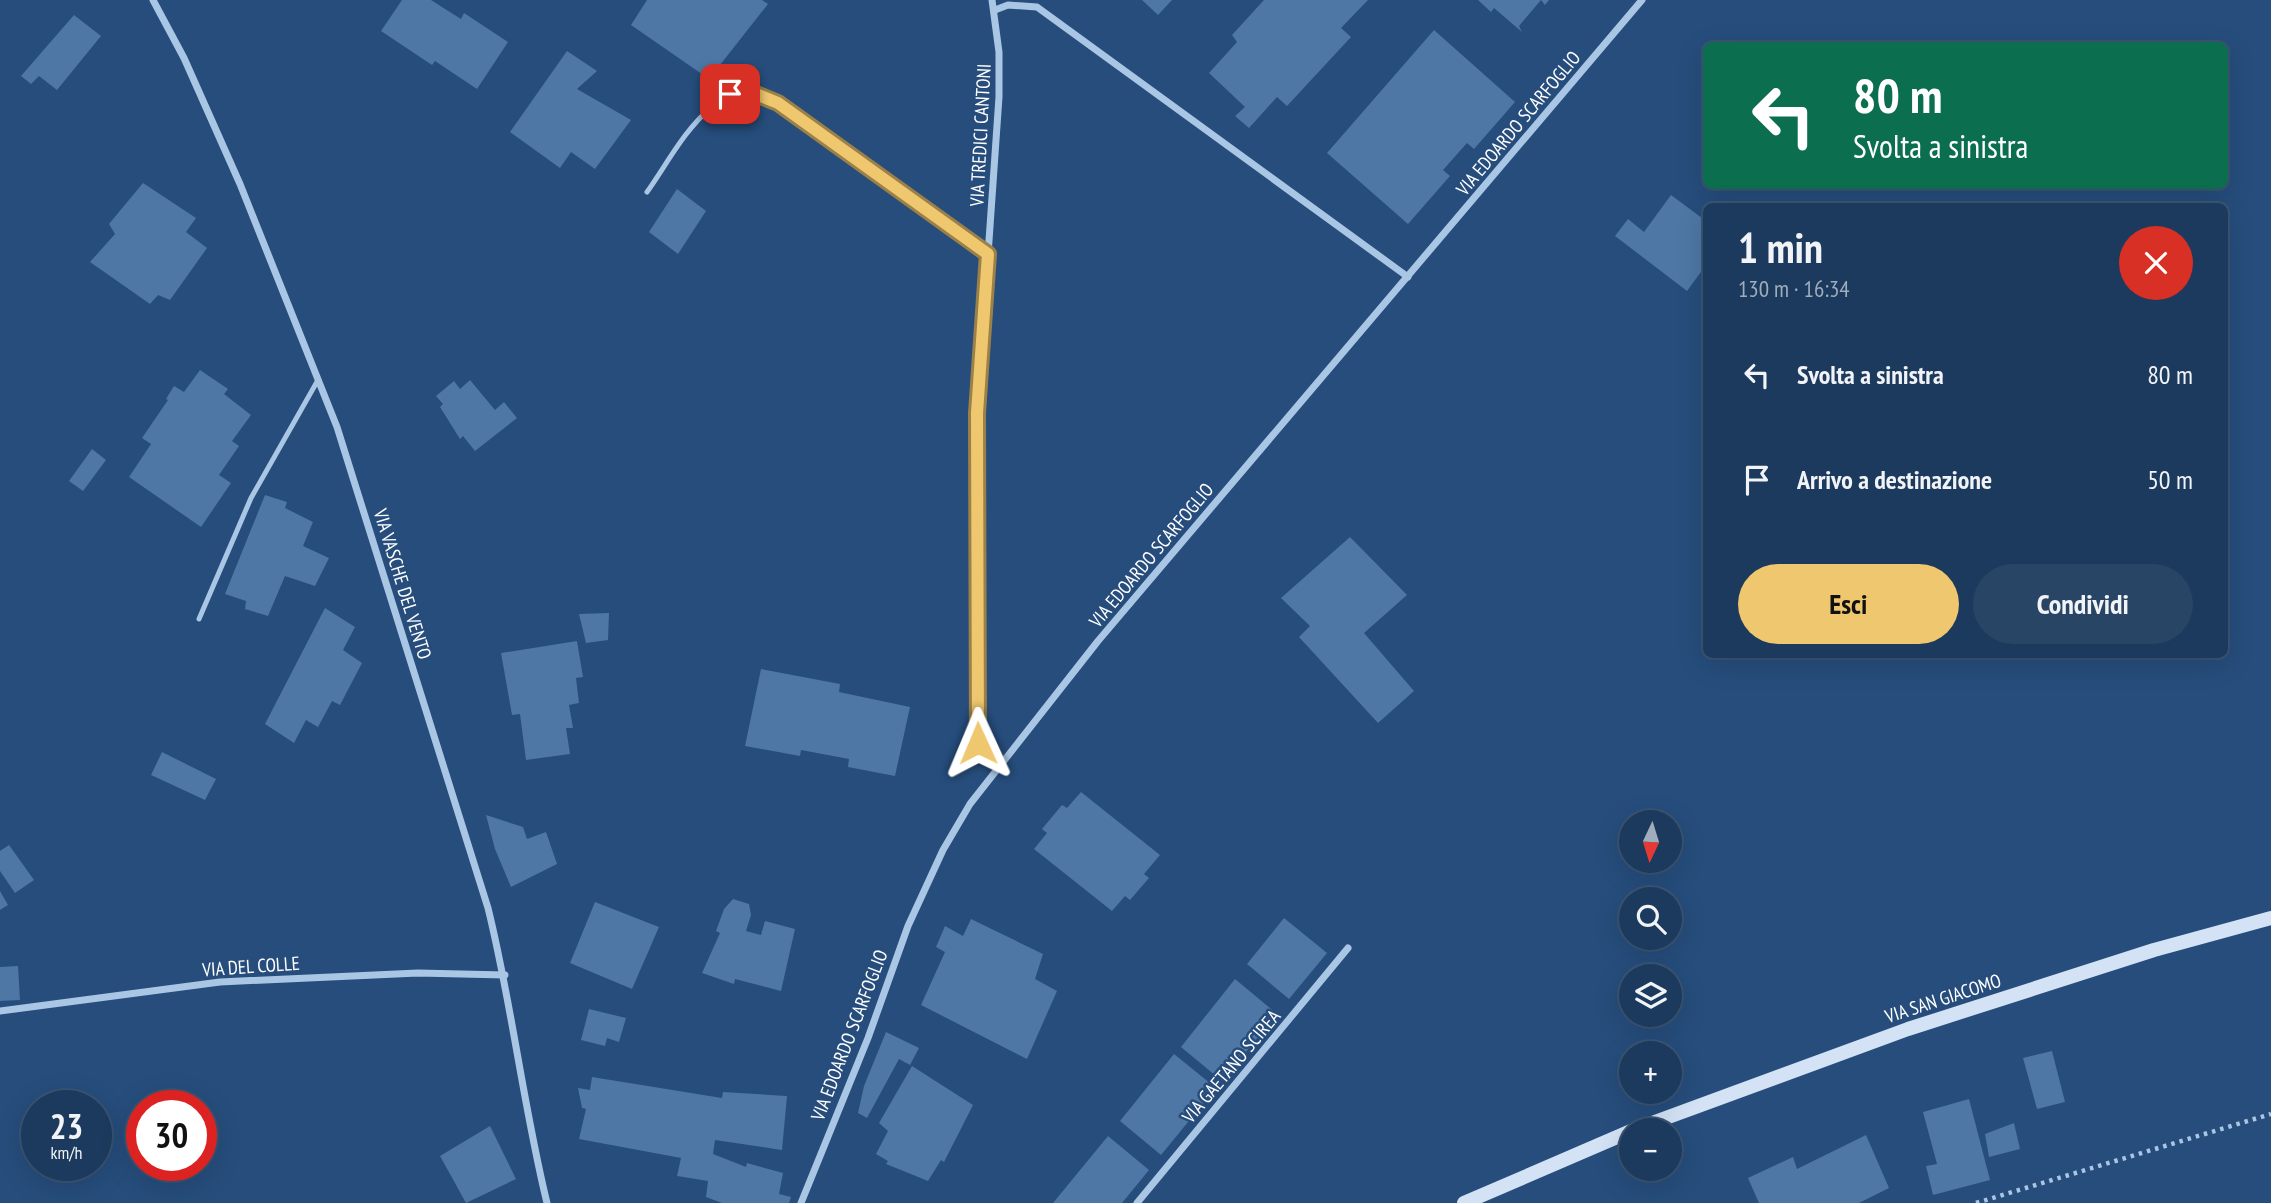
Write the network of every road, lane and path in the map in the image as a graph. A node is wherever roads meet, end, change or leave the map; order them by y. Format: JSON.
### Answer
{"nodes":[{"id":1,"x":992,"y":0,"type":"edge"},
{"id":2,"x":1642,"y":0,"type":"edge"},
{"id":3,"x":154,"y":1,"type":"edge"},
{"id":4,"x":995,"y":10,"type":"junction"},
{"id":5,"x":647,"y":192,"type":"dead end"},
{"id":6,"x":988,"y":254,"type":"junction"},
{"id":7,"x":1408,"y":277,"type":"junction"},
{"id":8,"x":318,"y":380,"type":"junction"},
{"id":9,"x":200,"y":618,"type":"dead end"},
{"id":10,"x":1000,"y":765,"type":"junction"},
{"id":11,"x":2271,"y":918,"type":"edge"},
{"id":12,"x":1348,"y":948,"type":"dead end"},
{"id":13,"x":505,"y":975,"type":"junction"},
{"id":14,"x":0,"y":1011,"type":"edge"},
{"id":15,"x":2271,"y":1114,"type":"edge"},
{"id":16,"x":1667,"y":1118,"type":"edge"},
{"id":17,"x":1619,"y":1137,"type":"edge"},
{"id":18,"x":547,"y":1203,"type":"edge"},
{"id":19,"x":801,"y":1203,"type":"edge"},
{"id":20,"x":1137,"y":1203,"type":"edge"},
{"id":21,"x":1464,"y":1203,"type":"edge"},
{"id":22,"x":1976,"y":1203,"type":"edge"}],
"edges":[{"from":1,"to":4,"type":"street","name":"VIA TREDICI CANTONI"},
{"from":2,"to":7,"type":"street","name":"VIA EDOARDO SCARFOGLIO"},
{"from":3,"to":8,"type":"street","name":"VIA VASCHE DEL VENTO"},
{"from":4,"to":6,"type":"street","name":"VIA TREDICI CANTONI"},
{"from":4,"to":7,"type":"street"},
{"from":5,"to":6,"type":"lane"},
{"from":6,"to":10,"type":"street","name":"VIA TREDICI CANTONI"},
{"from":7,"to":10,"type":"street","name":"VIA EDOARDO SCARFOGLIO"},
{"from":8,"to":9,"type":"lane"},
{"from":8,"to":13,"type":"street","name":"VIA VASCHE DEL VENTO"},
{"from":10,"to":19,"type":"street","name":"VIA EDOARDO SCARFOGLIO"},
{"from":11,"to":16,"type":"street","name":"VIA SAN GIACOMO"},
{"from":12,"to":20,"type":"street","name":"VIA GAETANO SCIREA"},
{"from":13,"to":14,"type":"street","name":"VIA DEL COLLE"},
{"from":13,"to":18,"type":"street","name":"VIA VASCHE DEL VENTO"},
{"from":15,"to":22,"type":"path"},
{"from":17,"to":21,"type":"street","name":"VIA SAN GIACOMO"}]}
